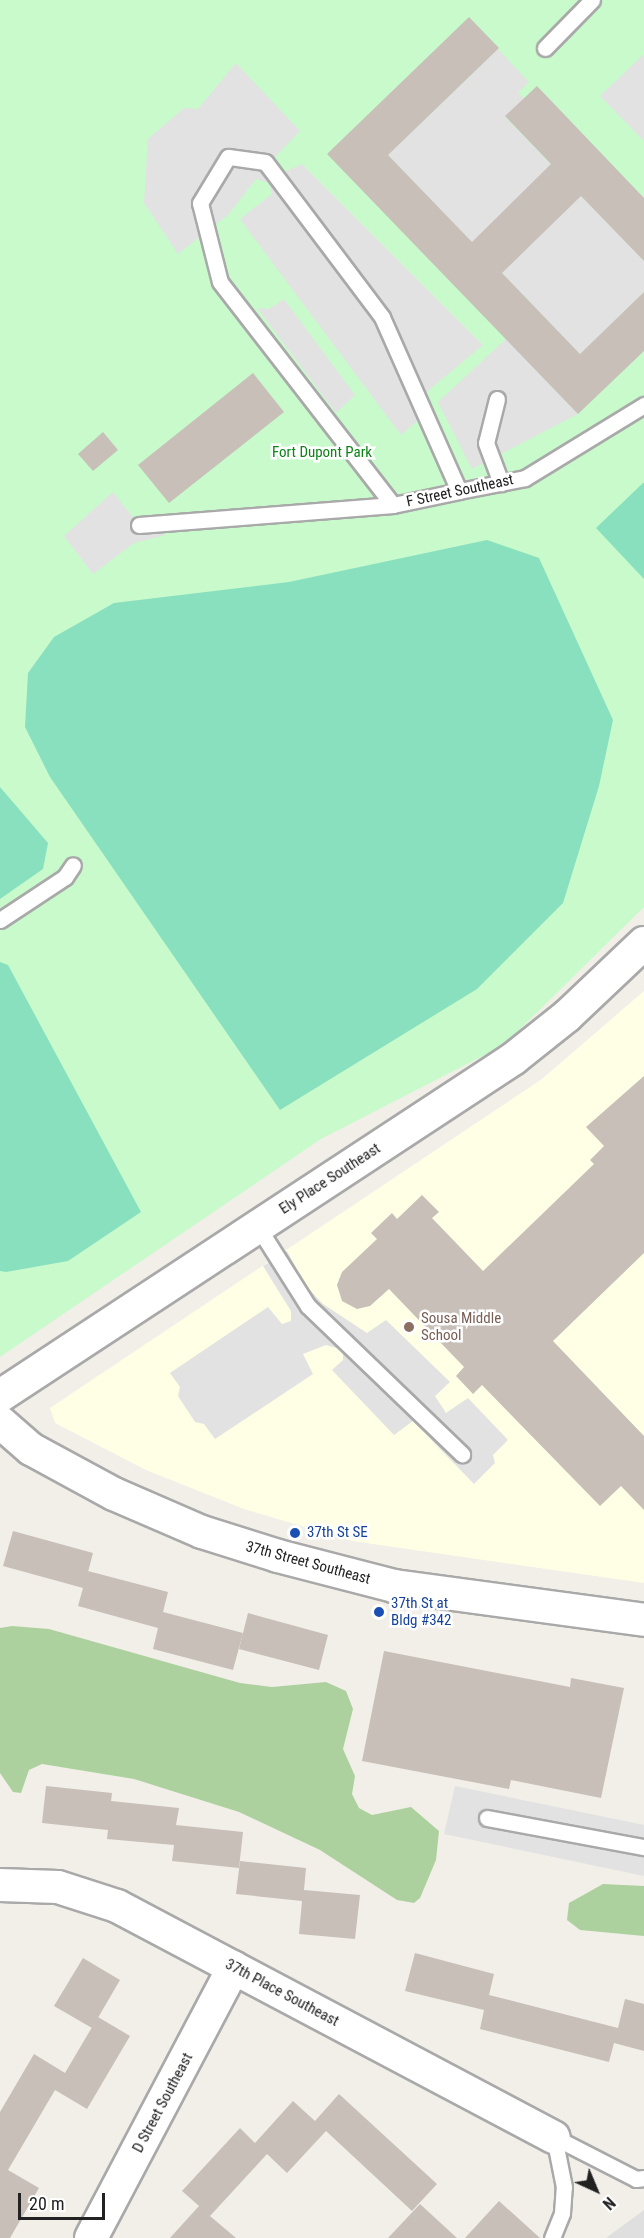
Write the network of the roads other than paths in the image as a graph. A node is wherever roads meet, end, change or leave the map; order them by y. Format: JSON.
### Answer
{"nodes":[{"id":1,"x":592,"y":0,"type":"edge"},
{"id":2,"x":545,"y":48,"type":"dead end"},
{"id":3,"x":497,"y":399,"type":"dead end"},
{"id":4,"x":644,"y":405,"type":"edge"},
{"id":5,"x":501,"y":483,"type":"junction"},
{"id":6,"x":459,"y":491,"type":"junction"},
{"id":7,"x":393,"y":505,"type":"junction"},
{"id":8,"x":140,"y":525,"type":"dead end"},
{"id":9,"x":73,"y":865,"type":"dead end"},
{"id":10,"x":0,"y":920,"type":"edge"},
{"id":11,"x":644,"y":943,"type":"edge"},
{"id":12,"x":258,"y":1227,"type":"junction"},
{"id":13,"x":0,"y":1396,"type":"edge"},
{"id":14,"x":0,"y":1422,"type":"edge"},
{"id":15,"x":462,"y":1454,"type":"dead end"},
{"id":16,"x":644,"y":1620,"type":"edge"},
{"id":17,"x":487,"y":1818,"type":"dead end"},
{"id":18,"x":644,"y":1847,"type":"edge"},
{"id":19,"x":0,"y":1885,"type":"edge"},
{"id":20,"x":234,"y":1967,"type":"junction"},
{"id":21,"x":554,"y":2137,"type":"junction"},
{"id":22,"x":644,"y":2178,"type":"edge"},
{"id":23,"x":91,"y":2238,"type":"edge"},
{"id":24,"x":552,"y":2238,"type":"edge"}],
"edges":[{"from":1,"to":2,"type":"lane"},
{"from":3,"to":5,"type":"lane"},
{"from":4,"to":5,"type":"lane","name":"F Street Southeast"},
{"from":5,"to":6,"type":"lane","name":"F Street Southeast"},
{"from":6,"to":7,"type":"lane","name":"F Street Southeast"},
{"from":6,"to":7,"type":"lane","name":"F Street Southeast"},
{"from":7,"to":8,"type":"lane"},
{"from":9,"to":10,"type":"lane"},
{"from":11,"to":12,"type":"street","name":"Ely Place Southeast"},
{"from":12,"to":13,"type":"street","name":"Ely Place Southeast"},
{"from":12,"to":15,"type":"lane"},
{"from":14,"to":16,"type":"street","name":"37th Street Southeast"},
{"from":17,"to":18,"type":"lane"},
{"from":19,"to":20,"type":"street","name":"37th Place Southeast"},
{"from":20,"to":21,"type":"street","name":"37th Place Southeast"},
{"from":20,"to":23,"type":"street","name":"D Street Southeast"},
{"from":21,"to":22,"type":"lane"},
{"from":21,"to":24,"type":"lane"}]}
